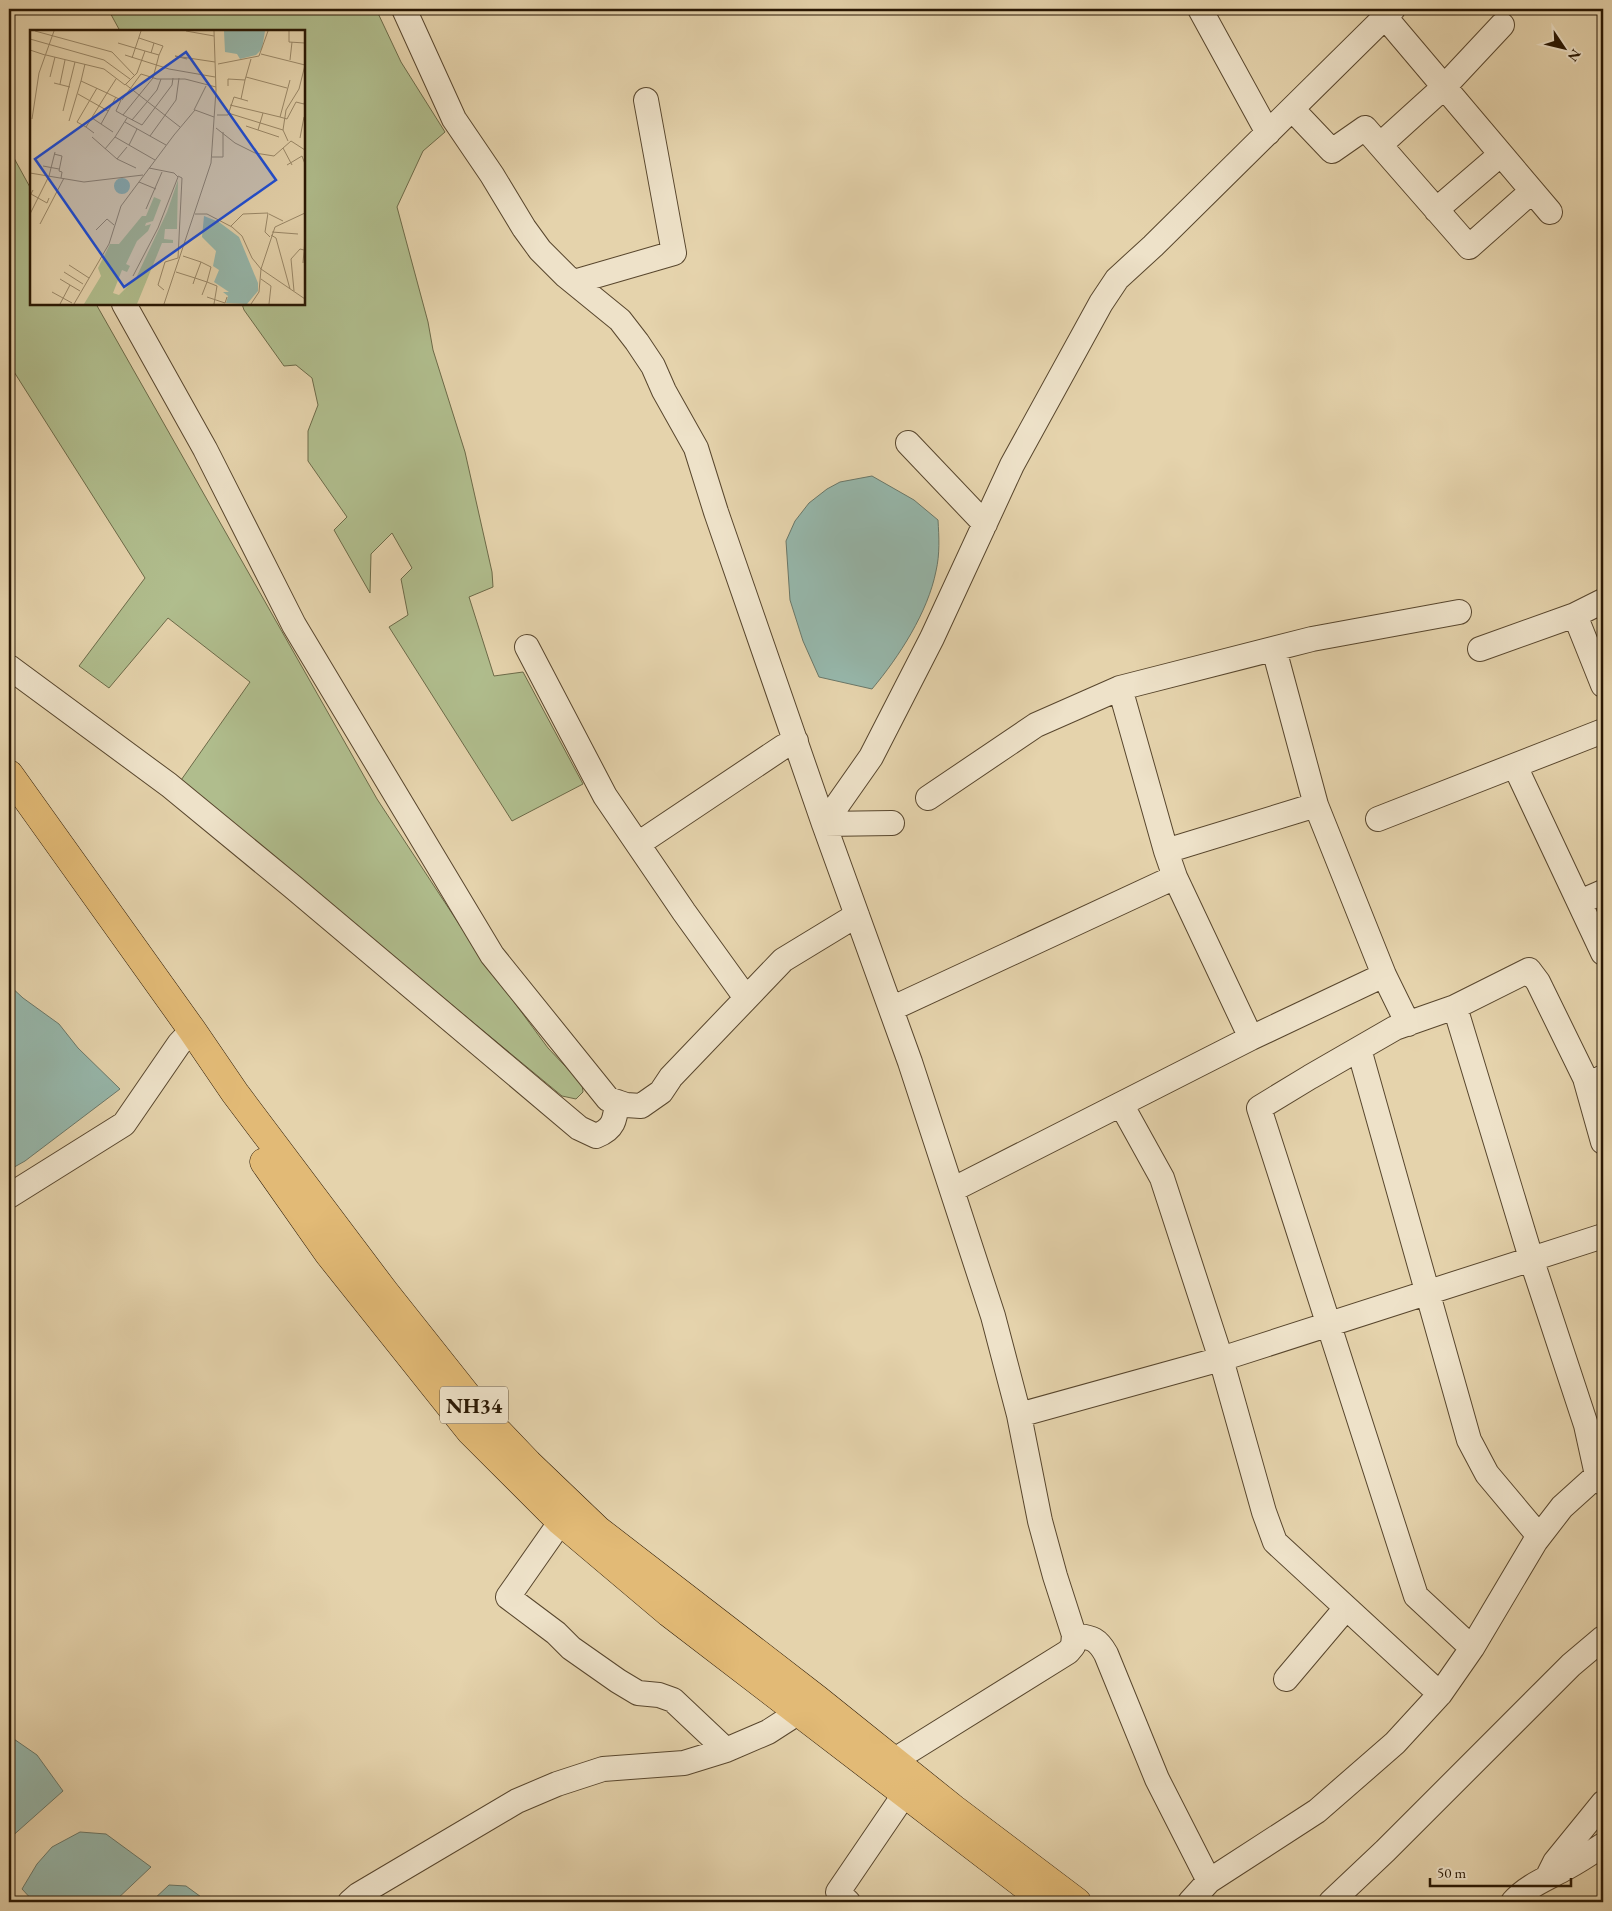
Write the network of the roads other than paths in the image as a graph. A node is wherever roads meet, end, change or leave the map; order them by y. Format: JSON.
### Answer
{"nodes":[{"id":1,"x":404,"y":9,"type":"edge"},
{"id":2,"x":1200,"y":9,"type":"edge"},
{"id":3,"x":1386,"y":12,"type":"edge"},
{"id":4,"x":1502,"y":25,"type":"dead end"},
{"id":5,"x":1444,"y":87,"type":"junction"},
{"id":6,"x":646,"y":100,"type":"dead end"},
{"id":7,"x":1292,"y":110,"type":"junction"},
{"id":8,"x":1268,"y":134,"type":"junction"},
{"id":9,"x":1380,"y":146,"type":"junction"},
{"id":10,"x":1501,"y":154,"type":"junction"},
{"id":11,"x":1532,"y":191,"type":"junction"},
{"id":12,"x":1436,"y":210,"type":"junction"},
{"id":13,"x":1550,"y":212,"type":"dead end"},
{"id":14,"x":574,"y":282,"type":"junction"},
{"id":15,"x":125,"y":305,"type":"edge"},
{"id":16,"x":908,"y":443,"type":"dead end"},
{"id":17,"x":985,"y":524,"type":"junction"},
{"id":18,"x":1603,"y":601,"type":"edge"},
{"id":19,"x":1459,"y":612,"type":"dead end"},
{"id":20,"x":1574,"y":614,"type":"junction"},
{"id":21,"x":527,"y":647,"type":"dead end"},
{"id":22,"x":1274,"y":649,"type":"junction"},
{"id":23,"x":1480,"y":649,"type":"dead end"},
{"id":24,"x":9,"y":667,"type":"edge"},
{"id":25,"x":1603,"y":686,"type":"edge"},
{"id":26,"x":1120,"y":688,"type":"junction"},
{"id":27,"x":1603,"y":731,"type":"edge"},
{"id":28,"x":796,"y":741,"type":"junction"},
{"id":29,"x":1515,"y":766,"type":"junction"},
{"id":30,"x":9,"y":774,"type":"edge"},
{"id":31,"x":928,"y":798,"type":"dead end"},
{"id":32,"x":1316,"y":805,"type":"junction"},
{"id":33,"x":9,"y":808,"type":"edge"},
{"id":34,"x":1378,"y":819,"type":"dead end"},
{"id":35,"x":892,"y":823,"type":"dead end"},
{"id":36,"x":824,"y":824,"type":"junction"},
{"id":37,"x":638,"y":844,"type":"junction"},
{"id":38,"x":1166,"y":851,"type":"junction"},
{"id":39,"x":1175,"y":877,"type":"junction"},
{"id":40,"x":1603,"y":892,"type":"edge"},
{"id":41,"x":1580,"y":902,"type":"junction"},
{"id":42,"x":857,"y":915,"type":"junction"},
{"id":43,"x":1603,"y":953,"type":"edge"},
{"id":44,"x":1384,"y":975,"type":"junction"},
{"id":45,"x":746,"y":998,"type":"junction"},
{"id":46,"x":1454,"y":1006,"type":"junction"},
{"id":47,"x":891,"y":1009,"type":"junction"},
{"id":48,"x":1408,"y":1024,"type":"junction"},
{"id":49,"x":186,"y":1037,"type":"junction"},
{"id":50,"x":1251,"y":1038,"type":"junction"},
{"id":51,"x":1359,"y":1048,"type":"junction"},
{"id":52,"x":1594,"y":1078,"type":"edge"},
{"id":53,"x":617,"y":1102,"type":"junction"},
{"id":54,"x":1121,"y":1104,"type":"junction"},
{"id":55,"x":1603,"y":1142,"type":"edge"},
{"id":56,"x":952,"y":1190,"type":"junction"},
{"id":57,"x":9,"y":1196,"type":"edge"},
{"id":58,"x":1603,"y":1236,"type":"edge"},
{"id":59,"x":1531,"y":1258,"type":"junction"},
{"id":60,"x":1428,"y":1292,"type":"junction"},
{"id":61,"x":1328,"y":1326,"type":"junction"},
{"id":62,"x":1221,"y":1359,"type":"junction"},
{"id":63,"x":1019,"y":1415,"type":"junction"},
{"id":64,"x":1601,"y":1476,"type":"edge"},
{"id":65,"x":566,"y":1513,"type":"junction"},
{"id":66,"x":1539,"y":1536,"type":"junction"},
{"id":67,"x":1346,"y":1608,"type":"junction"},
{"id":68,"x":1074,"y":1635,"type":"junction"},
{"id":69,"x":1603,"y":1638,"type":"edge"},
{"id":70,"x":1472,"y":1648,"type":"junction"},
{"id":71,"x":1286,"y":1679,"type":"dead end"},
{"id":72,"x":1440,"y":1694,"type":"junction"},
{"id":73,"x":799,"y":1712,"type":"junction"},
{"id":74,"x":726,"y":1750,"type":"junction"},
{"id":75,"x":894,"y":1761,"type":"junction"},
{"id":76,"x":904,"y":1795,"type":"junction"},
{"id":77,"x":1603,"y":1803,"type":"edge"},
{"id":78,"x":1603,"y":1845,"type":"edge"},
{"id":79,"x":1547,"y":1878,"type":"junction"},
{"id":80,"x":1209,"y":1881,"type":"junction"},
{"id":81,"x":350,"y":1902,"type":"edge"},
{"id":82,"x":848,"y":1902,"type":"edge"},
{"id":83,"x":1046,"y":1902,"type":"edge"},
{"id":84,"x":1077,"y":1902,"type":"edge"},
{"id":85,"x":1190,"y":1902,"type":"edge"},
{"id":86,"x":1331,"y":1902,"type":"edge"},
{"id":87,"x":1514,"y":1902,"type":"edge"}],
"edges":[{"from":1,"to":14,"type":"street"},
{"from":2,"to":8,"type":"street"},
{"from":3,"to":5,"type":"street"},
{"from":3,"to":7,"type":"street"},
{"from":4,"to":5,"type":"street"},
{"from":5,"to":9,"type":"street"},
{"from":5,"to":10,"type":"street"},
{"from":6,"to":14,"type":"street"},
{"from":7,"to":8,"type":"street"},
{"from":7,"to":9,"type":"street"},
{"from":8,"to":17,"type":"street"},
{"from":9,"to":12,"type":"street"},
{"from":10,"to":11,"type":"street"},
{"from":10,"to":12,"type":"street"},
{"from":11,"to":12,"type":"street"},
{"from":11,"to":13,"type":"street"},
{"from":14,"to":28,"type":"street"},
{"from":15,"to":53,"type":"street"},
{"from":16,"to":17,"type":"street"},
{"from":17,"to":36,"type":"street"},
{"from":18,"to":20,"type":"street"},
{"from":19,"to":22,"type":"street"},
{"from":20,"to":23,"type":"street"},
{"from":20,"to":25,"type":"street"},
{"from":21,"to":37,"type":"street"},
{"from":22,"to":26,"type":"street"},
{"from":22,"to":32,"type":"street"},
{"from":24,"to":53,"type":"street"},
{"from":26,"to":31,"type":"street"},
{"from":26,"to":38,"type":"street"},
{"from":27,"to":29,"type":"street"},
{"from":28,"to":36,"type":"street"},
{"from":28,"to":37,"type":"street"},
{"from":29,"to":34,"type":"street"},
{"from":29,"to":41,"type":"street"},
{"from":30,"to":49,"type":"highway","number":"NH34"},
{"from":32,"to":38,"type":"street"},
{"from":32,"to":44,"type":"street"},
{"from":33,"to":49,"type":"highway","number":"NH34"},
{"from":35,"to":36,"type":"street"},
{"from":36,"to":42,"type":"street"},
{"from":37,"to":45,"type":"street"},
{"from":38,"to":39,"type":"street"},
{"from":39,"to":47,"type":"street"},
{"from":39,"to":50,"type":"street"},
{"from":40,"to":41,"type":"street"},
{"from":41,"to":43,"type":"street"},
{"from":42,"to":45,"type":"street"},
{"from":42,"to":47,"type":"street"},
{"from":44,"to":48,"type":"street"},
{"from":44,"to":50,"type":"street"},
{"from":45,"to":53,"type":"street"},
{"from":46,"to":48,"type":"street"},
{"from":46,"to":52,"type":"street"},
{"from":46,"to":59,"type":"street"},
{"from":47,"to":56,"type":"street"},
{"from":48,"to":51,"type":"street"},
{"from":49,"to":57,"type":"street"},
{"from":49,"to":65,"type":"highway","number":"NH34"},
{"from":50,"to":54,"type":"street"},
{"from":51,"to":60,"type":"street"},
{"from":51,"to":61,"type":"street"},
{"from":52,"to":55,"type":"street"},
{"from":54,"to":56,"type":"street"},
{"from":54,"to":62,"type":"street"},
{"from":56,"to":63,"type":"street"},
{"from":58,"to":59,"type":"street"},
{"from":59,"to":60,"type":"street"},
{"from":59,"to":64,"type":"street"},
{"from":60,"to":61,"type":"street"},
{"from":60,"to":66,"type":"street"},
{"from":61,"to":62,"type":"street"},
{"from":61,"to":70,"type":"street"},
{"from":62,"to":63,"type":"street"},
{"from":62,"to":67,"type":"street"},
{"from":63,"to":68,"type":"street"},
{"from":64,"to":66,"type":"street"},
{"from":65,"to":73,"type":"highway","number":"NH34"},
{"from":65,"to":74,"type":"street"},
{"from":65,"to":75,"type":"highway","number":"NH34"},
{"from":66,"to":70,"type":"street"},
{"from":67,"to":71,"type":"street"},
{"from":67,"to":72,"type":"street"},
{"from":68,"to":75,"type":"street"},
{"from":68,"to":80,"type":"street"},
{"from":69,"to":86,"type":"street"},
{"from":70,"to":72,"type":"street"},
{"from":72,"to":80,"type":"street"},
{"from":73,"to":74,"type":"street"},
{"from":73,"to":76,"type":"highway","number":"NH34"},
{"from":74,"to":81,"type":"street"},
{"from":75,"to":84,"type":"highway","number":"NH34"},
{"from":76,"to":82,"type":"street"},
{"from":76,"to":83,"type":"highway","number":"NH34"},
{"from":77,"to":79,"type":"street"},
{"from":78,"to":79,"type":"street"},
{"from":79,"to":87,"type":"street"},
{"from":80,"to":85,"type":"street"}]}
